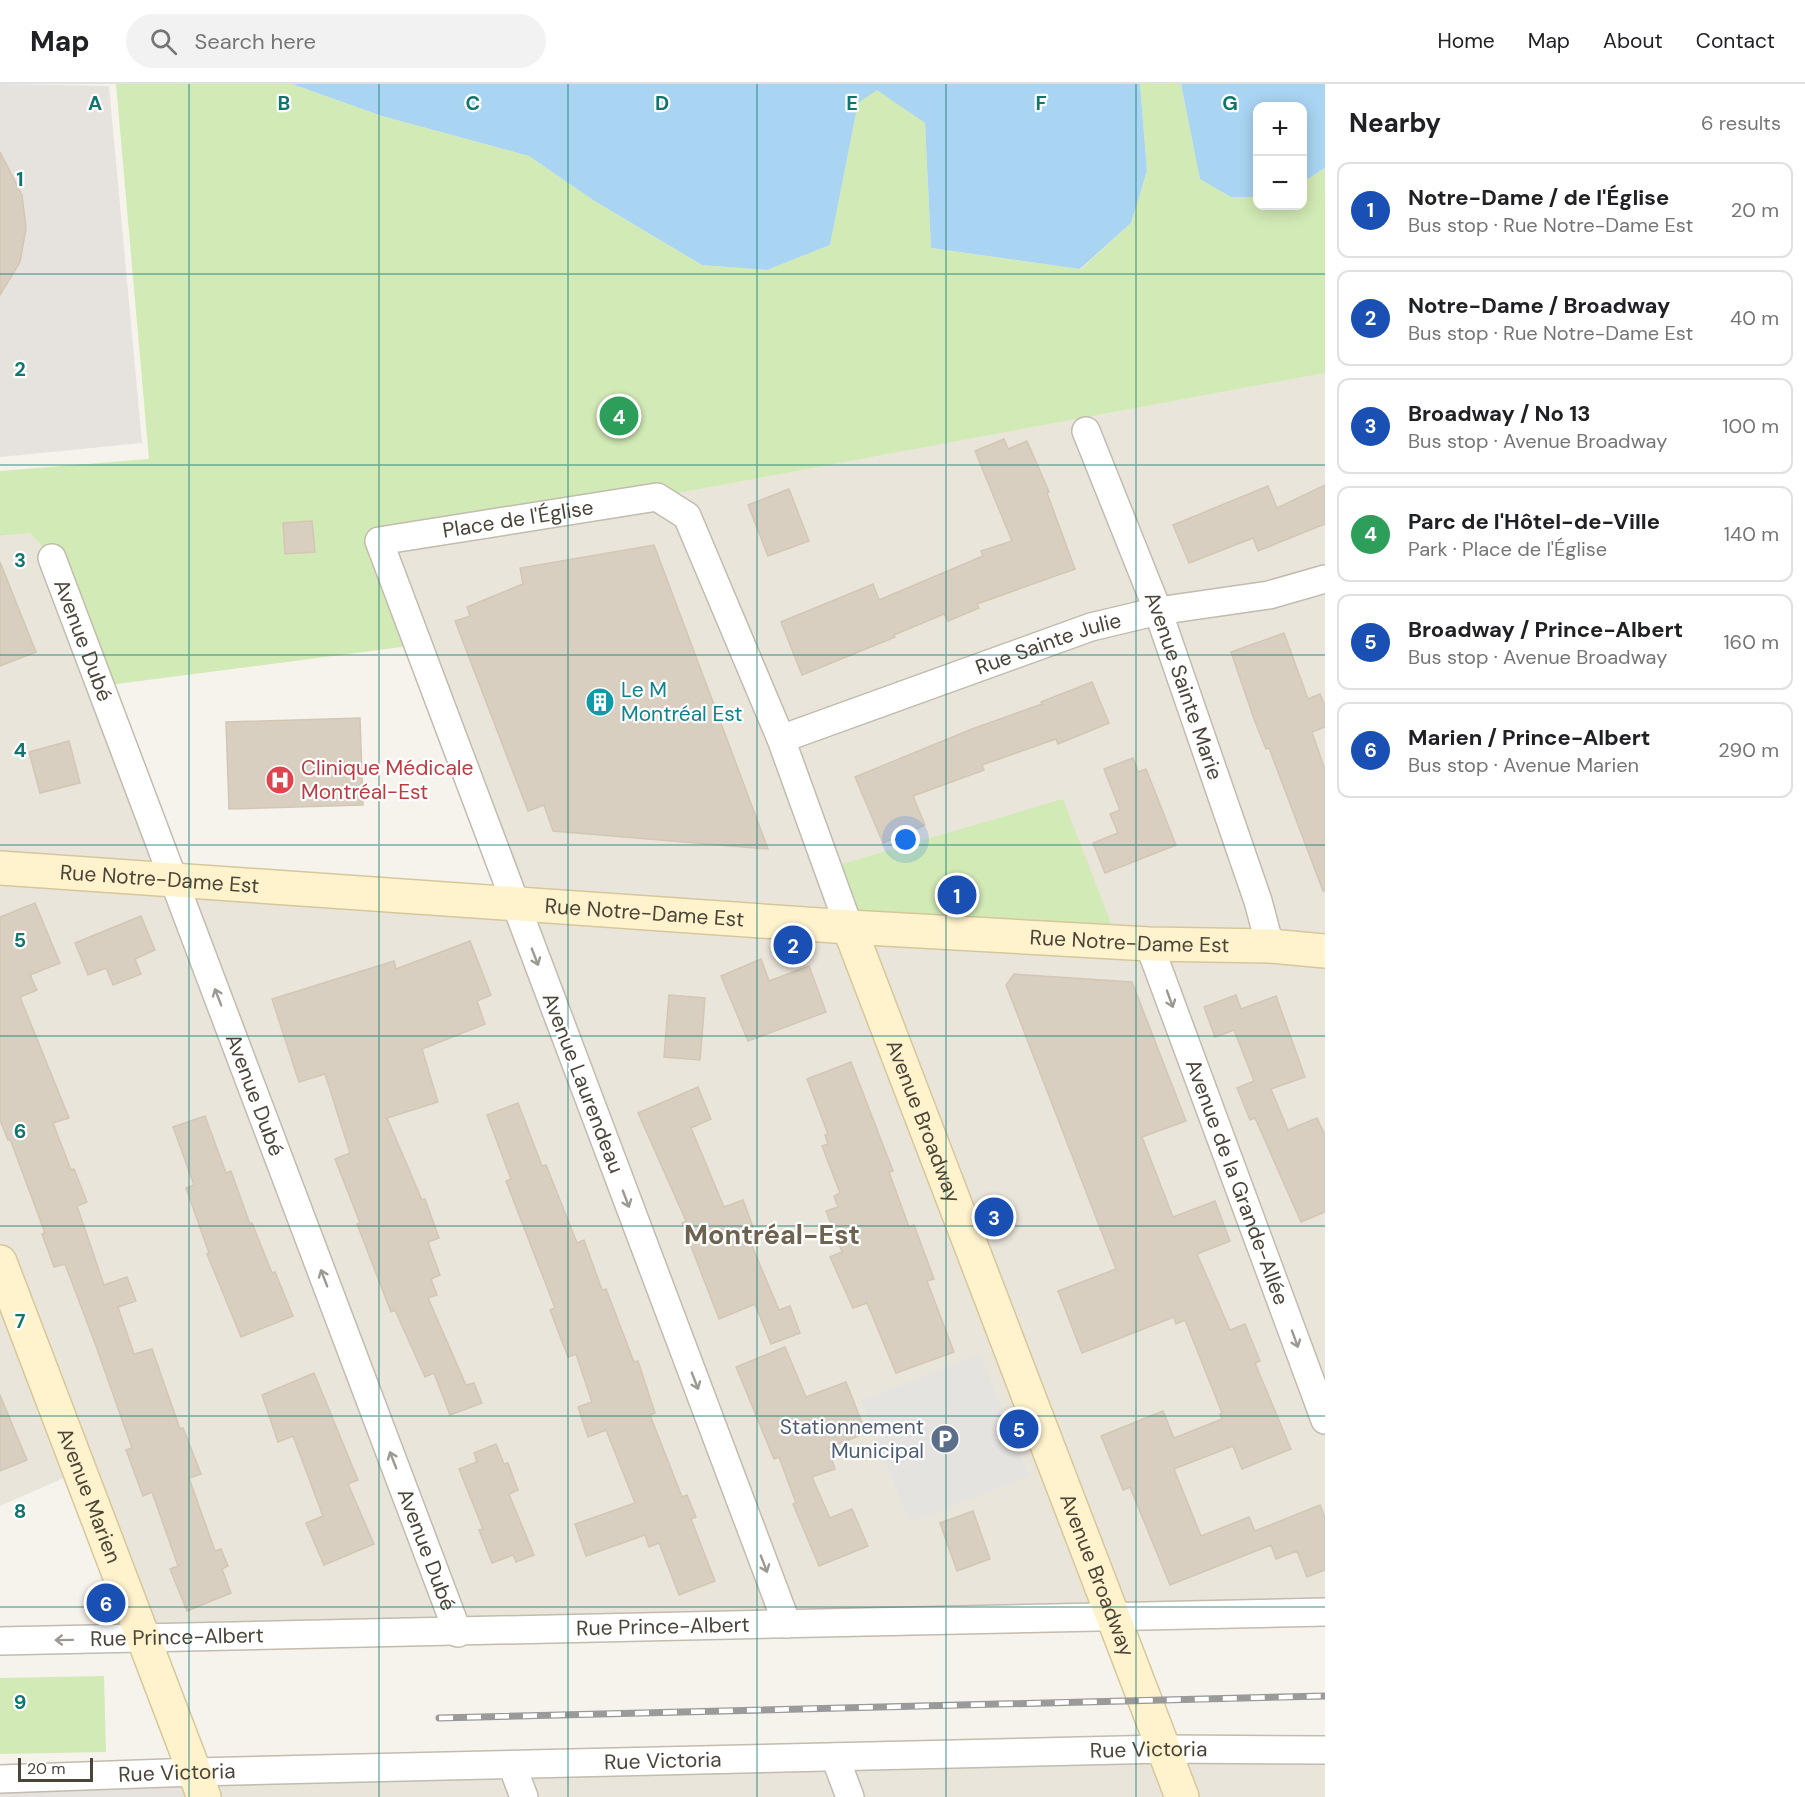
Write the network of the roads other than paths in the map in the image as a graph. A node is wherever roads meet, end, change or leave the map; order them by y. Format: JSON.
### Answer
{"nodes":[{"id":1,"x":1086,"y":431,"type":"dead end"},
{"id":2,"x":657,"y":498,"type":"joint"},
{"id":3,"x":379,"y":541,"type":"joint"},
{"id":4,"x":52,"y":558,"type":"dead end"},
{"id":5,"x":1325,"y":579,"type":"edge"},
{"id":6,"x":1158,"y":611,"type":"junction"},
{"id":7,"x":781,"y":739,"type":"junction"},
{"id":8,"x":0,"y":868,"type":"edge"},
{"id":9,"x":174,"y":881,"type":"junction"},
{"id":10,"x":515,"y":903,"type":"junction"},
{"id":11,"x":849,"y":927,"type":"junction"},
{"id":12,"x":1149,"y":944,"type":"junction"},
{"id":13,"x":1270,"y":946,"type":"junction"},
{"id":14,"x":1325,"y":951,"type":"edge"},
{"id":15,"x":0,"y":1262,"type":"edge"},
{"id":16,"x":1325,"y":1420,"type":"edge"},
{"id":17,"x":1325,"y":1612,"type":"edge"},
{"id":18,"x":1113,"y":1617,"type":"junction"},
{"id":19,"x":787,"y":1624,"type":"junction"},
{"id":20,"x":459,"y":1633,"type":"junction"},
{"id":21,"x":144,"y":1638,"type":"junction"},
{"id":22,"x":0,"y":1641,"type":"edge"},
{"id":23,"x":1164,"y":1749,"type":"junction"},
{"id":24,"x":1325,"y":1750,"type":"edge"},
{"id":25,"x":836,"y":1757,"type":"junction"},
{"id":26,"x":512,"y":1765,"type":"junction"},
{"id":27,"x":0,"y":1779,"type":"edge"},
{"id":28,"x":200,"y":1784,"type":"edge"},
{"id":29,"x":524,"y":1797,"type":"edge"},
{"id":30,"x":850,"y":1797,"type":"edge"},
{"id":31,"x":1182,"y":1797,"type":"edge"}],
"edges":[{"from":1,"to":6,"type":"street","name":"Avenue Sainte Marie"},
{"from":2,"to":3,"type":"street","name":"Place de l'Église"},
{"from":2,"to":7,"type":"street","name":"Avenue Broadway"},
{"from":3,"to":10,"type":"street","name":"Avenue Laurendeau"},
{"from":4,"to":9,"type":"street","name":"Avenue Dubé"},
{"from":5,"to":6,"type":"street","name":"Rue Sainte Julie"},
{"from":6,"to":7,"type":"street","name":"Rue Sainte Julie"},
{"from":6,"to":13,"type":"street","name":"Avenue Sainte Marie"},
{"from":7,"to":11,"type":"street","name":"Avenue Broadway"},
{"from":8,"to":9,"type":"street","name":"Rue Notre-Dame Est"},
{"from":9,"to":10,"type":"street","name":"Rue Notre-Dame Est"},
{"from":20,"to":9,"type":"street","name":"Avenue Dubé","one_way":true},
{"from":10,"to":11,"type":"street","name":"Rue Notre-Dame Est"},
{"from":10,"to":19,"type":"street","name":"Avenue Laurendeau","one_way":true},
{"from":11,"to":12,"type":"street","name":"Rue Notre-Dame Est"},
{"from":11,"to":18,"type":"street","name":"Avenue Broadway"},
{"from":12,"to":13,"type":"street","name":"Rue Notre-Dame Est"},
{"from":12,"to":16,"type":"street","name":"Avenue de la Grande-Allée","one_way":true},
{"from":13,"to":14,"type":"street","name":"Rue Notre-Dame Est"},
{"from":15,"to":21,"type":"street","name":"Avenue Marien"},
{"from":17,"to":18,"type":"street","name":"Rue Prince-Albert"},
{"from":18,"to":19,"type":"street","name":"Rue Prince-Albert"},
{"from":18,"to":23,"type":"street","name":"Avenue Broadway"},
{"from":19,"to":20,"type":"street","name":"Rue Prince-Albert"},
{"from":20,"to":21,"type":"street","name":"Rue Prince-Albert"},
{"from":21,"to":22,"type":"street","name":"Rue Prince-Albert","one_way":true},
{"from":21,"to":28,"type":"street","name":"Avenue Marien"},
{"from":23,"to":24,"type":"street","name":"Rue Victoria"},
{"from":23,"to":25,"type":"street","name":"Rue Victoria"},
{"from":23,"to":31,"type":"street","name":"Avenue Broadway"},
{"from":25,"to":26,"type":"street","name":"Rue Victoria"},
{"from":25,"to":30,"type":"street"},
{"from":26,"to":28,"type":"street","name":"Rue Victoria"},
{"from":26,"to":29,"type":"street"},
{"from":27,"to":28,"type":"street","name":"Rue Victoria"}]}
